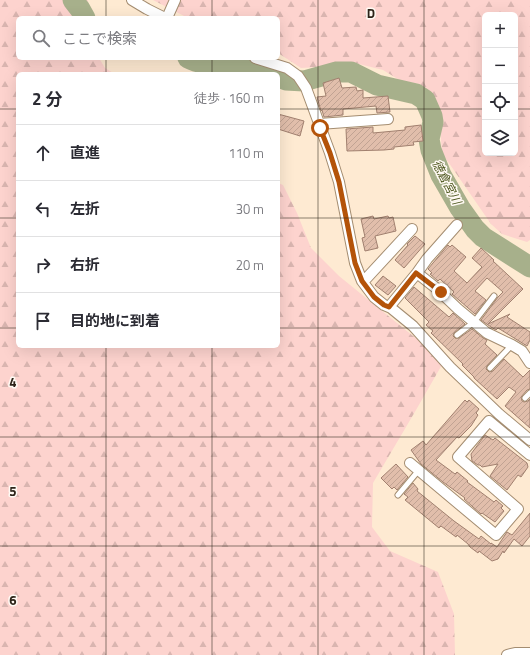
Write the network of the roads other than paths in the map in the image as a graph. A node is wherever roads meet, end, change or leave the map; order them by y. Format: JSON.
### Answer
{"nodes":[{"id":1,"x":132,"y":0,"type":"edge"},
{"id":2,"x":175,"y":0,"type":"edge"},
{"id":3,"x":162,"y":16,"type":"edge"},
{"id":4,"x":167,"y":16,"type":"edge"},
{"id":5,"x":261,"y":60,"type":"edge"},
{"id":6,"x":388,"y":119,"type":"dead end"},
{"id":7,"x":319,"y":124,"type":"junction"},
{"id":8,"x":457,"y":224,"type":"dead end"},
{"id":9,"x":412,"y":228,"type":"dead end"},
{"id":10,"x":416,"y":273,"type":"junction"},
{"id":11,"x":363,"y":282,"type":"junction"},
{"id":12,"x":494,"y":296,"type":"dead end"},
{"id":13,"x":389,"y":307,"type":"junction"},
{"id":14,"x":474,"y":322,"type":"junction"},
{"id":15,"x":457,"y":336,"type":"dead end"},
{"id":16,"x":512,"y":345,"type":"junction"},
{"id":17,"x":530,"y":363,"type":"edge"},
{"id":18,"x":490,"y":368,"type":"dead end"},
{"id":19,"x":530,"y":394,"type":"edge"},
{"id":20,"x":525,"y":398,"type":"dead end"},
{"id":21,"x":530,"y":440,"type":"edge"},
{"id":22,"x":530,"y":455,"type":"edge"},
{"id":23,"x":410,"y":463,"type":"dead end"},
{"id":24,"x":419,"y":470,"type":"junction"},
{"id":25,"x":398,"y":495,"type":"dead end"},
{"id":26,"x":530,"y":653,"type":"edge"},
{"id":27,"x":507,"y":655,"type":"edge"}],
"edges":[{"from":1,"to":3,"type":"street"},
{"from":2,"to":4,"type":"street"},
{"from":5,"to":7,"type":"street"},
{"from":6,"to":7,"type":"street"},
{"from":7,"to":11,"type":"street"},
{"from":8,"to":10,"type":"street"},
{"from":9,"to":11,"type":"street"},
{"from":10,"to":13,"type":"street"},
{"from":10,"to":14,"type":"street"},
{"from":11,"to":13,"type":"street"},
{"from":12,"to":14,"type":"lane"},
{"from":13,"to":21,"type":"street"},
{"from":14,"to":15,"type":"lane"},
{"from":14,"to":16,"type":"street"},
{"from":16,"to":17,"type":"street"},
{"from":16,"to":18,"type":"lane"},
{"from":19,"to":20,"type":"lane"},
{"from":22,"to":24,"type":"street"},
{"from":23,"to":24,"type":"street"},
{"from":24,"to":25,"type":"lane"},
{"from":26,"to":27,"type":"street"}]}
